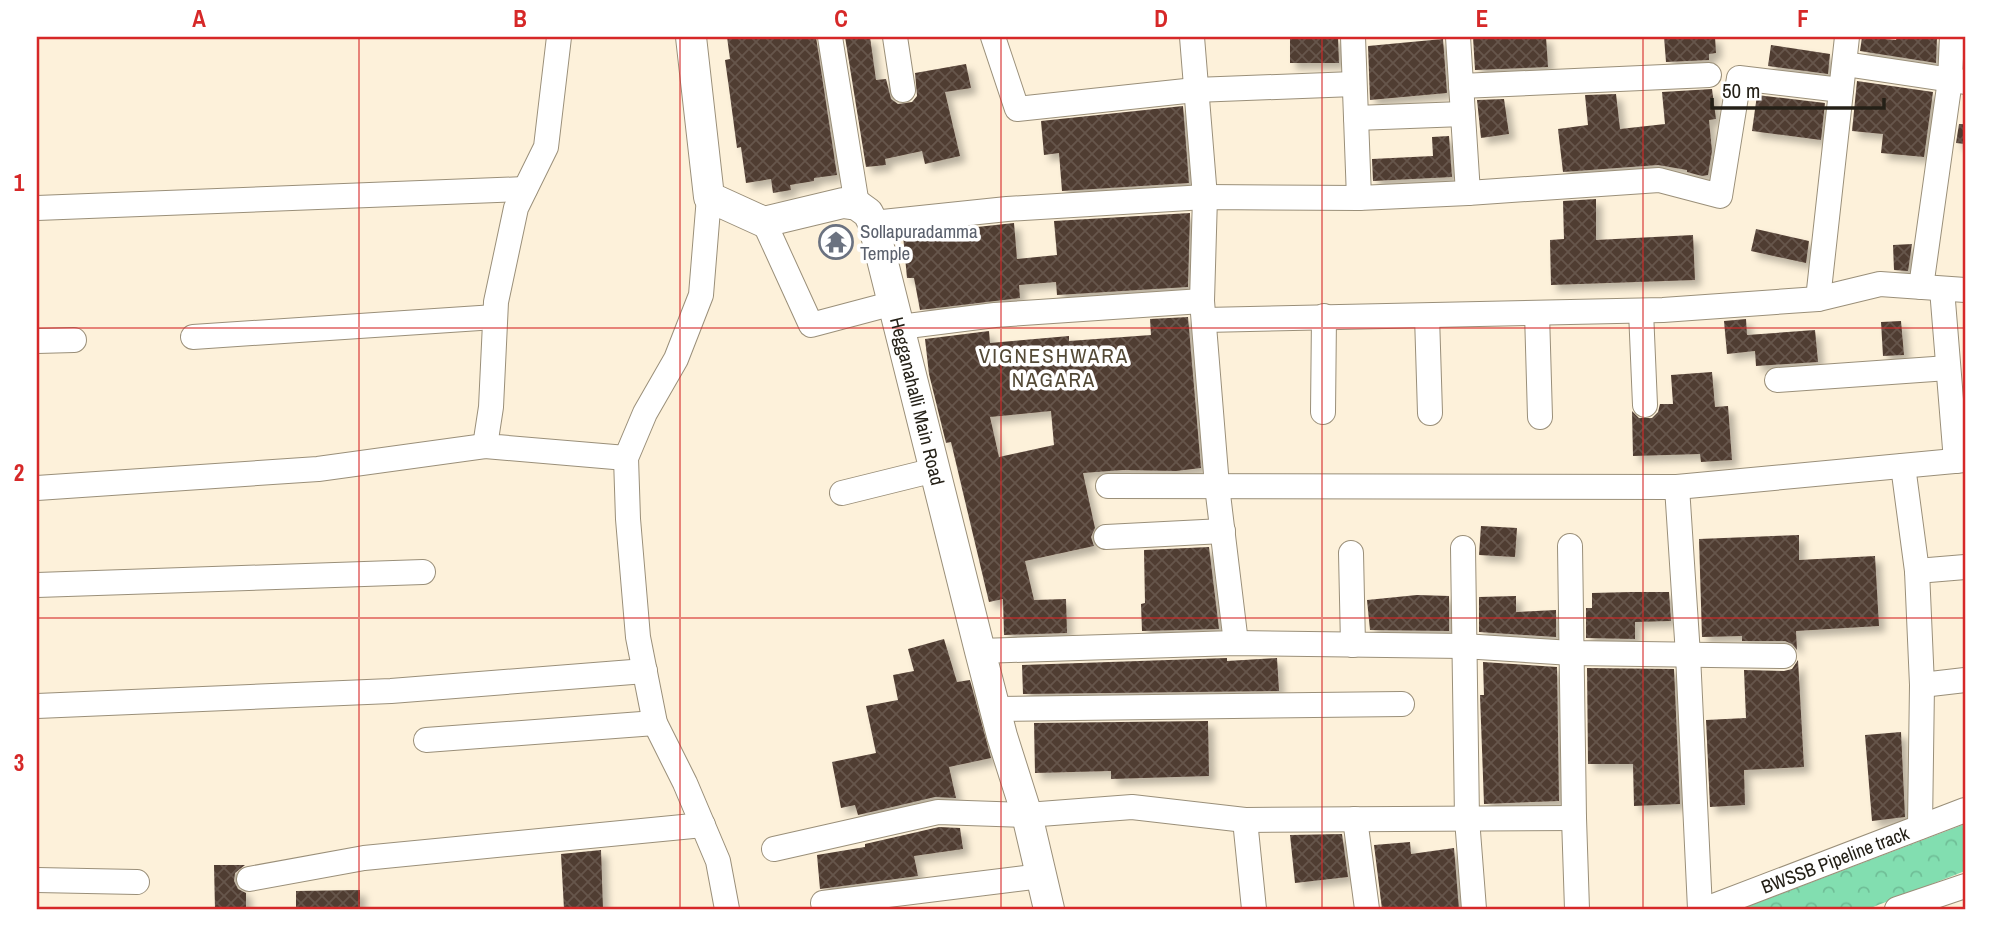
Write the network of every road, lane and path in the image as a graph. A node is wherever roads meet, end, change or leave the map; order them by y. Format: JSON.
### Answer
{"nodes":[{"id":1,"x":559,"y":37,"type":"edge"},
{"id":2,"x":691,"y":37,"type":"edge"},
{"id":3,"x":830,"y":37,"type":"edge"},
{"id":4,"x":895,"y":37,"type":"edge"},
{"id":5,"x":993,"y":37,"type":"edge"},
{"id":6,"x":1192,"y":37,"type":"edge"},
{"id":7,"x":1353,"y":37,"type":"edge"},
{"id":8,"x":1458,"y":37,"type":"edge"},
{"id":9,"x":1847,"y":37,"type":"edge"},
{"id":10,"x":1952,"y":37,"type":"edge"},
{"id":11,"x":1845,"y":64,"type":"junction"},
{"id":12,"x":1709,"y":75,"type":"dead end"},
{"id":13,"x":1957,"y":81,"type":"edge"},
{"id":14,"x":1354,"y":84,"type":"junction"},
{"id":15,"x":1461,"y":86,"type":"junction"},
{"id":16,"x":903,"y":90,"type":"dead end"},
{"id":17,"x":1195,"y":90,"type":"junction"},
{"id":18,"x":1841,"y":90,"type":"junction"},
{"id":19,"x":1463,"y":114,"type":"junction"},
{"id":20,"x":1356,"y":118,"type":"junction"},
{"id":21,"x":525,"y":189,"type":"junction"},
{"id":22,"x":1468,"y":193,"type":"junction"},
{"id":23,"x":709,"y":197,"type":"junction"},
{"id":24,"x":1205,"y":197,"type":"junction"},
{"id":25,"x":1359,"y":198,"type":"junction"},
{"id":26,"x":37,"y":208,"type":"edge"},
{"id":27,"x":865,"y":214,"type":"junction"},
{"id":28,"x":764,"y":222,"type":"junction"},
{"id":29,"x":1943,"y":289,"type":"edge"},
{"id":30,"x":1818,"y":299,"type":"junction"},
{"id":31,"x":1204,"y":310,"type":"junction"},
{"id":32,"x":1641,"y":311,"type":"junction"},
{"id":33,"x":1537,"y":313,"type":"junction"},
{"id":34,"x":897,"y":315,"type":"junction"},
{"id":35,"x":1324,"y":316,"type":"junction"},
{"id":36,"x":1427,"y":316,"type":"junction"},
{"id":37,"x":495,"y":317,"type":"junction"},
{"id":38,"x":193,"y":337,"type":"dead end"},
{"id":39,"x":37,"y":341,"type":"edge"},
{"id":40,"x":74,"y":341,"type":"dead end"},
{"id":41,"x":1948,"y":368,"type":"junction"},
{"id":42,"x":1777,"y":380,"type":"dead end"},
{"id":43,"x":1645,"y":405,"type":"dead end"},
{"id":44,"x":1324,"y":412,"type":"dead end"},
{"id":45,"x":1430,"y":413,"type":"dead end"},
{"id":46,"x":1539,"y":417,"type":"dead end"},
{"id":47,"x":485,"y":446,"type":"junction"},
{"id":48,"x":626,"y":458,"type":"junction"},
{"id":49,"x":1961,"y":460,"type":"edge"},
{"id":50,"x":1903,"y":466,"type":"junction"},
{"id":51,"x":935,"y":470,"type":"junction"},
{"id":52,"x":1108,"y":486,"type":"dead end"},
{"id":53,"x":1217,"y":486,"type":"junction"},
{"id":54,"x":1677,"y":487,"type":"junction"},
{"id":55,"x":37,"y":488,"type":"edge"},
{"id":56,"x":842,"y":493,"type":"dead end"},
{"id":57,"x":1223,"y":531,"type":"junction"},
{"id":58,"x":1106,"y":537,"type":"dead end"},
{"id":59,"x":1570,"y":546,"type":"dead end"},
{"id":60,"x":1463,"y":548,"type":"dead end"},
{"id":61,"x":1351,"y":553,"type":"dead end"},
{"id":62,"x":1965,"y":568,"type":"edge"},
{"id":63,"x":1917,"y":571,"type":"junction"},
{"id":64,"x":424,"y":572,"type":"dead end"},
{"id":65,"x":37,"y":585,"type":"edge"},
{"id":66,"x":1236,"y":643,"type":"junction"},
{"id":67,"x":1353,"y":645,"type":"junction"},
{"id":68,"x":1463,"y":646,"type":"junction"},
{"id":69,"x":980,"y":651,"type":"junction"},
{"id":70,"x":1572,"y":653,"type":"junction"},
{"id":71,"x":1688,"y":655,"type":"junction"},
{"id":72,"x":1784,"y":656,"type":"dead end"},
{"id":73,"x":645,"y":671,"type":"junction"},
{"id":74,"x":1965,"y":680,"type":"edge"},
{"id":75,"x":1922,"y":685,"type":"junction"},
{"id":76,"x":1402,"y":704,"type":"dead end"},
{"id":77,"x":37,"y":705,"type":"edge"},
{"id":78,"x":995,"y":709,"type":"junction"},
{"id":79,"x":655,"y":723,"type":"junction"},
{"id":80,"x":426,"y":740,"type":"dead end"},
{"id":81,"x":1965,"y":810,"type":"edge"},
{"id":82,"x":1027,"y":815,"type":"junction"},
{"id":83,"x":1574,"y":818,"type":"junction"},
{"id":84,"x":1355,"y":819,"type":"junction"},
{"id":85,"x":1467,"y":819,"type":"junction"},
{"id":86,"x":1245,"y":820,"type":"junction"},
{"id":87,"x":703,"y":825,"type":"junction"},
{"id":88,"x":1920,"y":827,"type":"junction"},
{"id":89,"x":774,"y":849,"type":"dead end"},
{"id":90,"x":1041,"y":876,"type":"junction"},
{"id":91,"x":249,"y":878,"type":"dead end"},
{"id":92,"x":37,"y":880,"type":"edge"},
{"id":93,"x":137,"y":882,"type":"dead end"},
{"id":94,"x":1965,"y":887,"type":"edge"},
{"id":95,"x":823,"y":903,"type":"dead end"},
{"id":96,"x":727,"y":909,"type":"edge"},
{"id":97,"x":1049,"y":909,"type":"edge"},
{"id":98,"x":1254,"y":909,"type":"edge"},
{"id":99,"x":1367,"y":909,"type":"edge"},
{"id":100,"x":1474,"y":909,"type":"edge"},
{"id":101,"x":1577,"y":909,"type":"edge"},
{"id":102,"x":1700,"y":909,"type":"edge"},
{"id":103,"x":1706,"y":909,"type":"edge"},
{"id":104,"x":1897,"y":909,"type":"edge"},
{"id":105,"x":1965,"y":909,"type":"edge"}],
"edges":[{"from":1,"to":21,"type":"street"},
{"from":2,"to":23,"type":"main road"},
{"from":3,"to":27,"type":"street"},
{"from":4,"to":16,"type":"street"},
{"from":5,"to":17,"type":"street"},
{"from":6,"to":17,"type":"street"},
{"from":7,"to":14,"type":"street"},
{"from":8,"to":15,"type":"street"},
{"from":9,"to":11,"type":"street"},
{"from":10,"to":13,"type":"street"},
{"from":11,"to":13,"type":"street"},
{"from":11,"to":18,"type":"street"},
{"from":12,"to":15,"type":"street"},
{"from":13,"to":29,"type":"street"},
{"from":14,"to":17,"type":"street"},
{"from":14,"to":20,"type":"street"},
{"from":15,"to":19,"type":"street"},
{"from":17,"to":24,"type":"street"},
{"from":18,"to":22,"type":"street"},
{"from":18,"to":30,"type":"street"},
{"from":19,"to":20,"type":"street"},
{"from":19,"to":22,"type":"street"},
{"from":20,"to":25,"type":"street"},
{"from":21,"to":26,"type":"street"},
{"from":21,"to":37,"type":"street"},
{"from":22,"to":25,"type":"street"},
{"from":23,"to":28,"type":"main road"},
{"from":23,"to":48,"type":"street"},
{"from":24,"to":25,"type":"street"},
{"from":24,"to":27,"type":"street"},
{"from":24,"to":31,"type":"street"},
{"from":27,"to":28,"type":"main road"},
{"from":27,"to":34,"type":"main road","name":"Hegganahalli Main Road"},
{"from":28,"to":34,"type":"street"},
{"from":29,"to":30,"type":"street"},
{"from":29,"to":41,"type":"street"},
{"from":30,"to":32,"type":"street"},
{"from":31,"to":34,"type":"street"},
{"from":31,"to":35,"type":"street"},
{"from":31,"to":53,"type":"street"},
{"from":32,"to":33,"type":"street"},
{"from":32,"to":43,"type":"street"},
{"from":33,"to":36,"type":"street"},
{"from":33,"to":46,"type":"street"},
{"from":34,"to":51,"type":"main road","name":"Hegganahalli Main Road"},
{"from":35,"to":36,"type":"street"},
{"from":35,"to":44,"type":"street"},
{"from":36,"to":45,"type":"street"},
{"from":37,"to":38,"type":"street"},
{"from":37,"to":47,"type":"street"},
{"from":39,"to":40,"type":"street"},
{"from":41,"to":42,"type":"street"},
{"from":41,"to":49,"type":"street"},
{"from":47,"to":48,"type":"street"},
{"from":47,"to":55,"type":"street"},
{"from":48,"to":73,"type":"street"},
{"from":49,"to":50,"type":"street"},
{"from":50,"to":54,"type":"street"},
{"from":50,"to":63,"type":"street"},
{"from":51,"to":56,"type":"street"},
{"from":51,"to":69,"type":"main road","name":"Hegganahalli Main Road"},
{"from":52,"to":53,"type":"street"},
{"from":53,"to":54,"type":"street"},
{"from":53,"to":57,"type":"street"},
{"from":54,"to":71,"type":"street"},
{"from":57,"to":58,"type":"street"},
{"from":57,"to":66,"type":"street"},
{"from":59,"to":70,"type":"street"},
{"from":60,"to":68,"type":"street"},
{"from":61,"to":67,"type":"street"},
{"from":62,"to":63,"type":"street"},
{"from":63,"to":75,"type":"street"},
{"from":64,"to":65,"type":"street"},
{"from":66,"to":67,"type":"street"},
{"from":66,"to":69,"type":"street"},
{"from":67,"to":68,"type":"street"},
{"from":68,"to":70,"type":"street"},
{"from":68,"to":85,"type":"street"},
{"from":69,"to":78,"type":"main road","name":"Hegganahalli Main Road"},
{"from":70,"to":71,"type":"street"},
{"from":70,"to":83,"type":"street"},
{"from":71,"to":72,"type":"street"},
{"from":71,"to":102,"type":"street"},
{"from":73,"to":77,"type":"street"},
{"from":73,"to":79,"type":"street"},
{"from":74,"to":75,"type":"street"},
{"from":75,"to":88,"type":"street"},
{"from":76,"to":78,"type":"street"},
{"from":78,"to":82,"type":"main road","name":"Hegganahalli Main Road"},
{"from":79,"to":80,"type":"street"},
{"from":79,"to":87,"type":"street"},
{"from":81,"to":88,"type":"street","name":"BWSSB Pipeline track"},
{"from":82,"to":86,"type":"street"},
{"from":82,"to":89,"type":"street"},
{"from":82,"to":90,"type":"main road","name":"Hegganahalli Main Road"},
{"from":83,"to":85,"type":"street"},
{"from":83,"to":101,"type":"street"},
{"from":84,"to":85,"type":"street"},
{"from":84,"to":86,"type":"street"},
{"from":84,"to":99,"type":"street"},
{"from":85,"to":100,"type":"street"},
{"from":86,"to":98,"type":"street"},
{"from":87,"to":91,"type":"street"},
{"from":87,"to":96,"type":"street"},
{"from":88,"to":103,"type":"street","name":"BWSSB Pipeline track"},
{"from":90,"to":95,"type":"street"},
{"from":90,"to":97,"type":"main road","name":"Hegganahalli Main Road"},
{"from":92,"to":93,"type":"street"},
{"from":94,"to":104,"type":"street"},
{"from":94,"to":105,"type":"street"}]}
